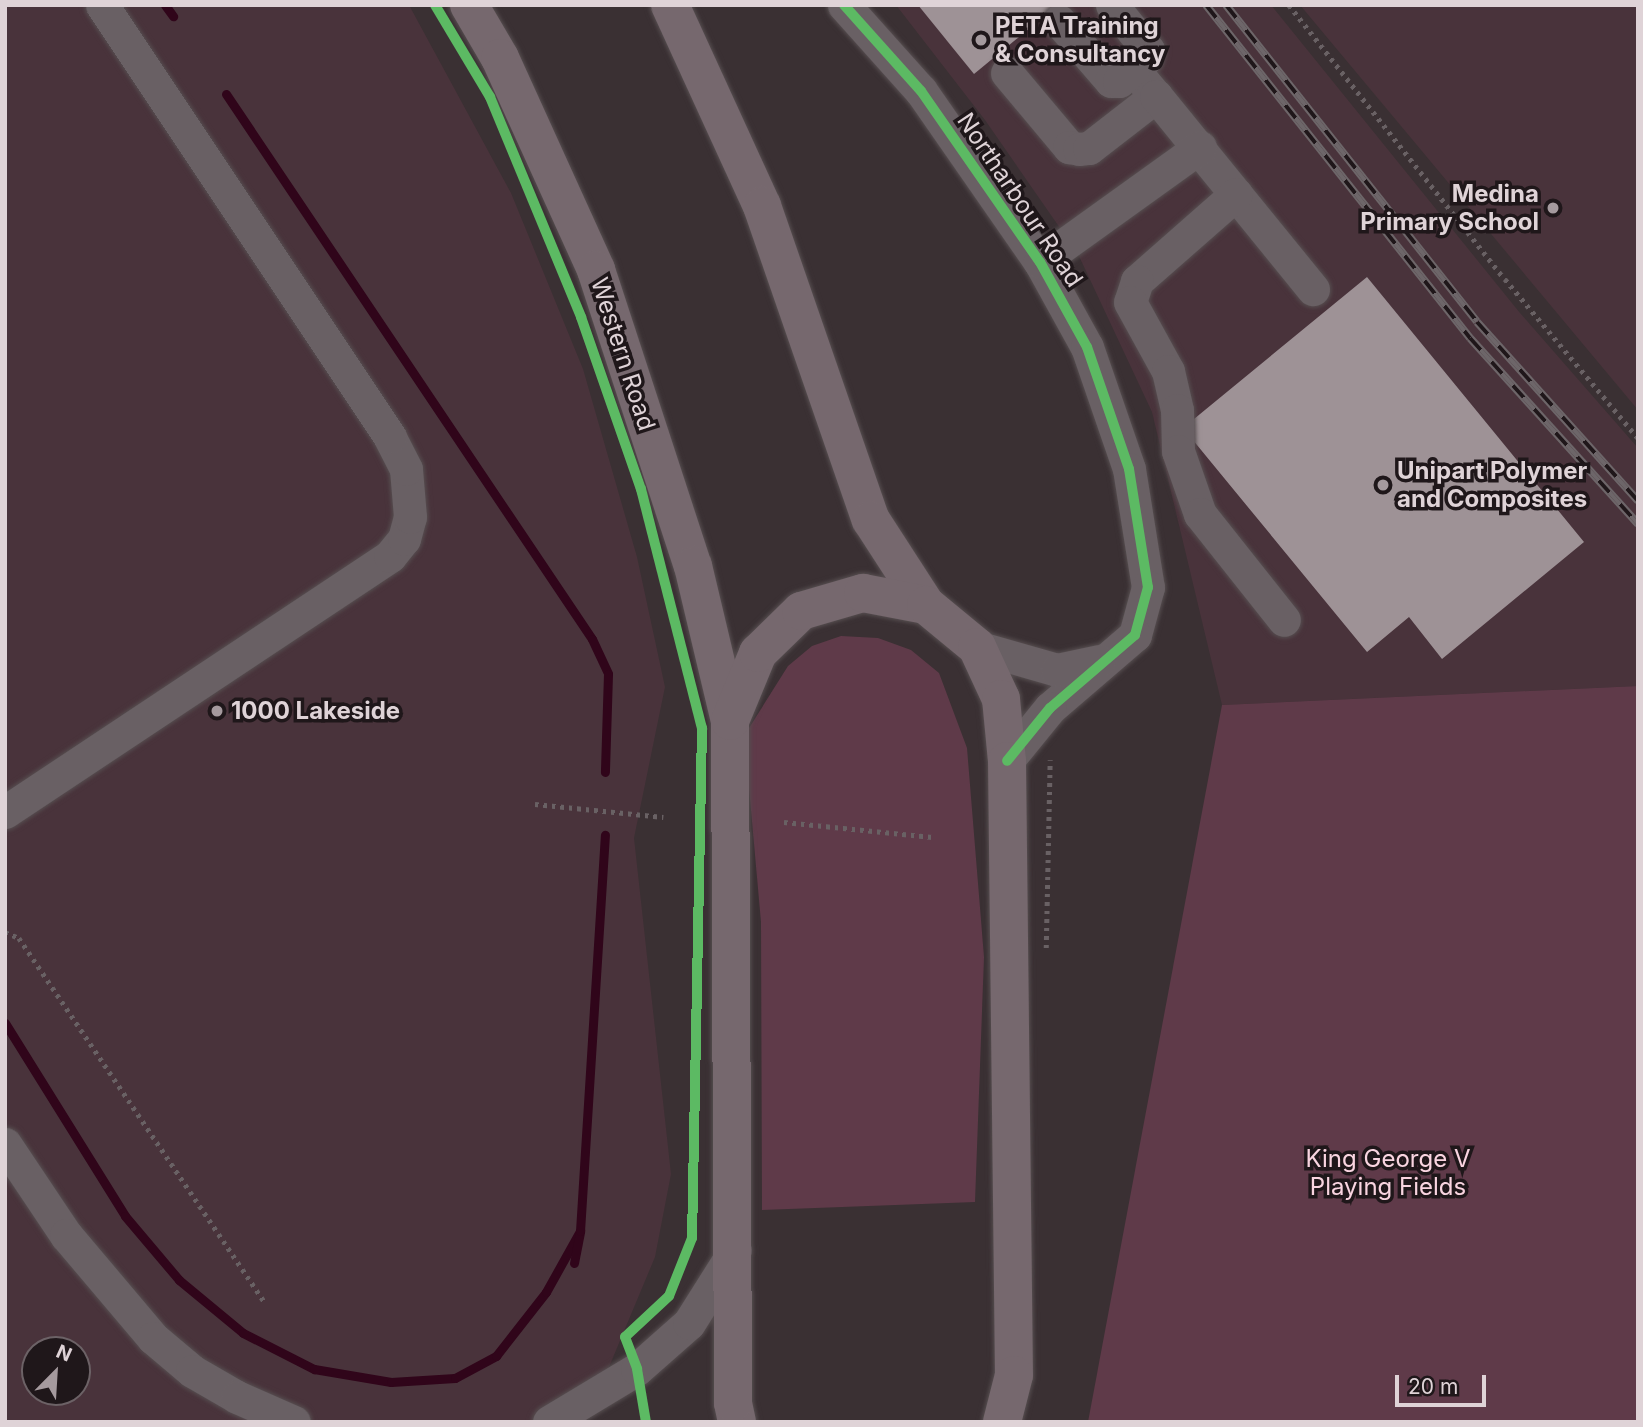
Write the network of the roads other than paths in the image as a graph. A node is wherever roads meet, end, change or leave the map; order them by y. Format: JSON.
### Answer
{"nodes":[{"id":1,"x":102,"y":5,"type":"edge"},
{"id":2,"x":469,"y":5,"type":"edge"},
{"id":3,"x":670,"y":5,"type":"edge"},
{"id":4,"x":844,"y":5,"type":"edge"},
{"id":5,"x":1112,"y":5,"type":"edge"},
{"id":6,"x":1059,"y":21,"type":"dead end"},
{"id":7,"x":1133,"y":69,"type":"junction"},
{"id":8,"x":1007,"y":73,"type":"dead end"},
{"id":9,"x":1156,"y":96,"type":"junction"},
{"id":10,"x":1200,"y":146,"type":"junction"},
{"id":11,"x":1236,"y":194,"type":"junction"},
{"id":12,"x":1040,"y":262,"type":"junction"},
{"id":13,"x":1313,"y":289,"type":"dead end"},
{"id":14,"x":926,"y":605,"type":"junction"},
{"id":15,"x":1284,"y":620,"type":"dead end"},
{"id":16,"x":977,"y":647,"type":"junction"},
{"id":17,"x":1101,"y":660,"type":"junction"},
{"id":18,"x":730,"y":721,"type":"junction"},
{"id":19,"x":1007,"y":761,"type":"junction"},
{"id":20,"x":5,"y":811,"type":"edge"},
{"id":21,"x":5,"y":1144,"type":"edge"},
{"id":22,"x":735,"y":1250,"type":"junction"},
{"id":23,"x":1014,"y":1375,"type":"junction"},
{"id":24,"x":294,"y":1422,"type":"edge"},
{"id":25,"x":550,"y":1422,"type":"edge"},
{"id":26,"x":737,"y":1422,"type":"edge"},
{"id":27,"x":1002,"y":1422,"type":"edge"},
{"id":28,"x":1018,"y":1422,"type":"edge"}],
"edges":[{"from":1,"to":20,"type":"street"},
{"from":2,"to":18,"type":"main road","name":"Western Road"},
{"from":3,"to":14,"type":"main road"},
{"from":4,"to":12,"type":"street","name":"Northarbour Road"},
{"from":5,"to":7,"type":"street"},
{"from":6,"to":7,"type":"street"},
{"from":7,"to":9,"type":"street"},
{"from":8,"to":9,"type":"street"},
{"from":9,"to":10,"type":"street"},
{"from":10,"to":11,"type":"street"},
{"from":10,"to":12,"type":"street"},
{"from":11,"to":13,"type":"street"},
{"from":11,"to":15,"type":"street"},
{"from":12,"to":17,"type":"street","name":"Northarbour Road"},
{"from":14,"to":16,"type":"main road"},
{"from":14,"to":18,"type":"main road"},
{"from":16,"to":17,"type":"street","name":"Northarbour Road"},
{"from":16,"to":19,"type":"main road"},
{"from":17,"to":19,"type":"street","name":"Northarbour Road"},
{"from":18,"to":22,"type":"main road"},
{"from":19,"to":23,"type":"main road"},
{"from":21,"to":24,"type":"street"},
{"from":22,"to":25,"type":"street"},
{"from":22,"to":26,"type":"main road"},
{"from":23,"to":27,"type":"main road"},
{"from":23,"to":28,"type":"main road"}]}
